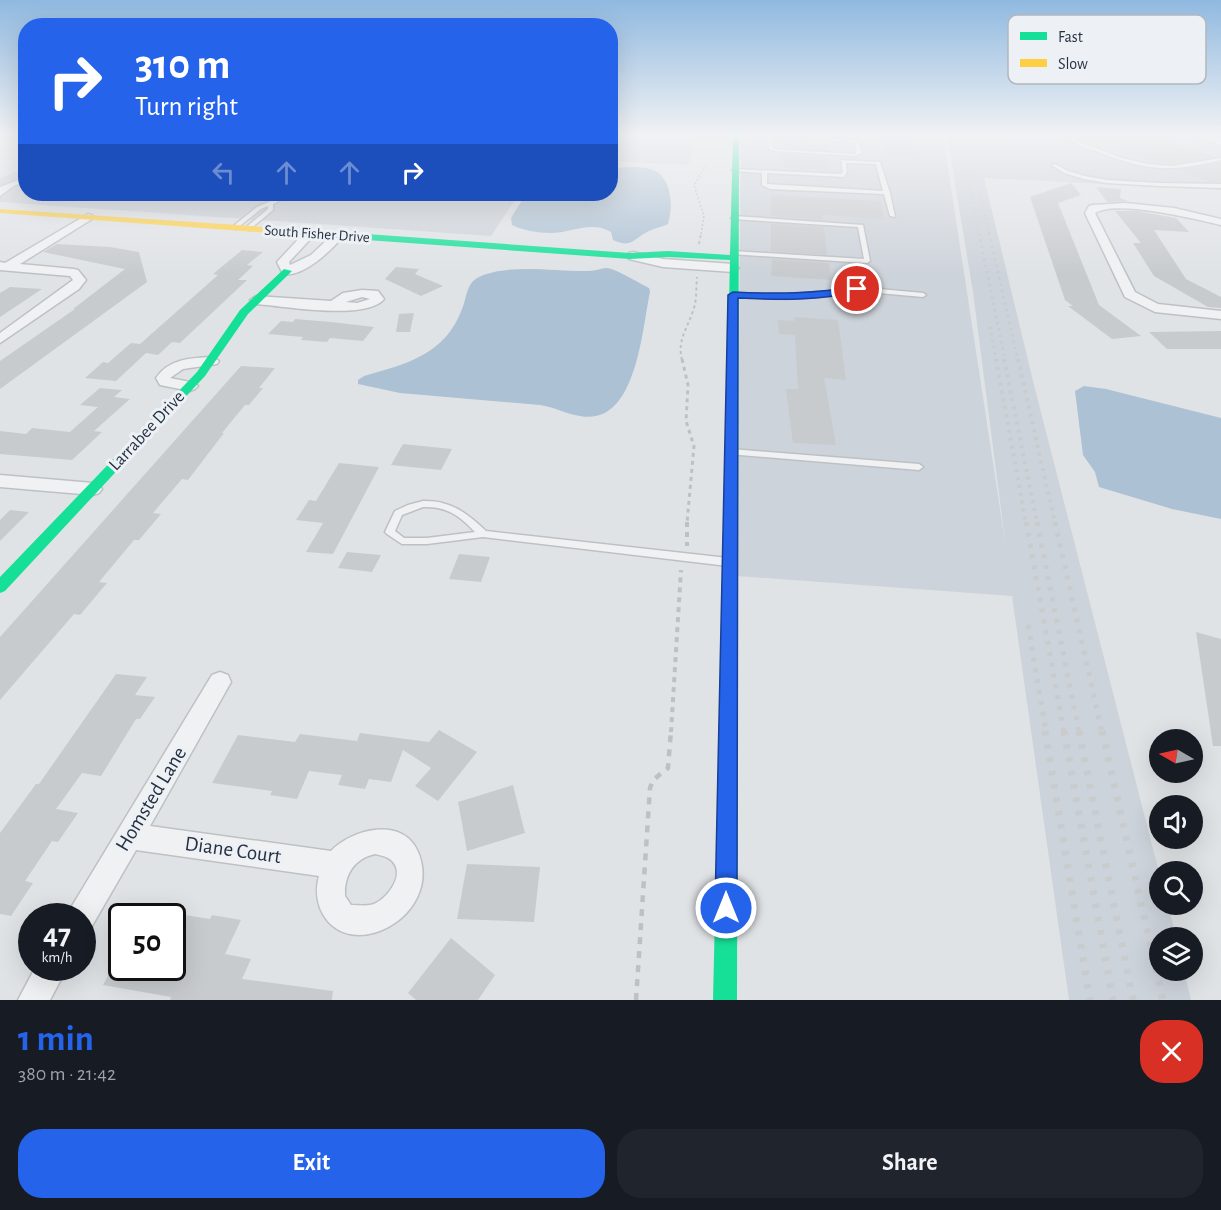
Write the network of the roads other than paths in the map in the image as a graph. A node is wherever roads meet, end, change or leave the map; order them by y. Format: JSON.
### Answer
{"nodes":[{"id":1,"x":18,"y":182,"type":"edge"},
{"id":2,"x":735,"y":182,"type":"edge"},
{"id":3,"x":765,"y":182,"type":"edge"},
{"id":4,"x":883,"y":182,"type":"edge"},
{"id":5,"x":1135,"y":182,"type":"edge"},
{"id":6,"x":10,"y":186,"type":"junction"},
{"id":7,"x":1221,"y":186,"type":"edge"},
{"id":8,"x":18,"y":187,"type":"edge"},
{"id":9,"x":0,"y":189,"type":"edge"},
{"id":10,"x":886,"y":193,"type":"junction"},
{"id":11,"x":0,"y":194,"type":"edge"},
{"id":12,"x":276,"y":201,"type":"edge"},
{"id":13,"x":258,"y":203,"type":"dead end"},
{"id":14,"x":270,"y":204,"type":"junction"},
{"id":15,"x":0,"y":211,"type":"edge"},
{"id":16,"x":892,"y":216,"type":"dead end"},
{"id":17,"x":82,"y":217,"type":"junction"},
{"id":18,"x":734,"y":218,"type":"junction"},
{"id":19,"x":1221,"y":222,"type":"edge"},
{"id":20,"x":241,"y":228,"type":"junction"},
{"id":21,"x":310,"y":233,"type":"junction"},
{"id":22,"x":338,"y":235,"type":"junction"},
{"id":23,"x":733,"y":260,"type":"junction"},
{"id":24,"x":2,"y":265,"type":"edge"},
{"id":25,"x":287,"y":271,"type":"junction"},
{"id":26,"x":733,"y":295,"type":"junction"},
{"id":27,"x":922,"y":295,"type":"dead end"},
{"id":28,"x":256,"y":300,"type":"junction"},
{"id":29,"x":334,"y":305,"type":"dead end"},
{"id":30,"x":1221,"y":315,"type":"edge"},
{"id":31,"x":0,"y":339,"type":"edge"},
{"id":32,"x":212,"y":361,"type":"junction"},
{"id":33,"x":190,"y":386,"type":"junction"},
{"id":34,"x":731,"y":452,"type":"junction"},
{"id":35,"x":919,"y":467,"type":"dead end"},
{"id":36,"x":0,"y":481,"type":"edge"},
{"id":37,"x":93,"y":489,"type":"junction"},
{"id":38,"x":483,"y":534,"type":"junction"},
{"id":39,"x":730,"y":563,"type":"junction"},
{"id":40,"x":0,"y":586,"type":"edge"},
{"id":41,"x":220,"y":682,"type":"dead end"},
{"id":42,"x":129,"y":836,"type":"junction"},
{"id":43,"x":338,"y":865,"type":"dead end"},
{"id":44,"x":90,"y":903,"type":"edge"},
{"id":45,"x":44,"y":981,"type":"edge"},
{"id":46,"x":33,"y":1000,"type":"edge"},
{"id":47,"x":725,"y":1000,"type":"edge"}],
"edges":[{"from":1,"to":6,"type":"lane"},
{"from":2,"to":18,"type":"street"},
{"from":3,"to":10,"type":"lane"},
{"from":4,"to":10,"type":"lane"},
{"from":5,"to":7,"type":"lane"},
{"from":6,"to":8,"type":"lane"},
{"from":6,"to":9,"type":"lane"},
{"from":6,"to":11,"type":"lane"},
{"from":10,"to":16,"type":"lane"},
{"from":12,"to":14,"type":"lane"},
{"from":13,"to":14,"type":"lane"},
{"from":14,"to":20,"type":"lane"},
{"from":14,"to":20,"type":"lane"},
{"from":15,"to":17,"type":"street","name":"South Fisher Drive"},
{"from":17,"to":20,"type":"street","name":"South Fisher Drive"},
{"from":17,"to":24,"type":"street"},
{"from":18,"to":23,"type":"street"},
{"from":18,"to":23,"type":"lane"},
{"from":19,"to":30,"type":"street"},
{"from":20,"to":21,"type":"street","name":"South Fisher Drive"},
{"from":21,"to":22,"type":"street","name":"South Fisher Drive"},
{"from":21,"to":25,"type":"street","name":"Larrabee Drive"},
{"from":22,"to":23,"type":"street","name":"South Fisher Drive"},
{"from":22,"to":25,"type":"street","name":"Larrabee Drive"},
{"from":23,"to":26,"type":"street"},
{"from":24,"to":31,"type":"street"},
{"from":25,"to":28,"type":"street","name":"Larrabee Drive"},
{"from":26,"to":27,"type":"lane"},
{"from":26,"to":34,"type":"street"},
{"from":28,"to":29,"type":"street"},
{"from":28,"to":32,"type":"street","name":"Larrabee Drive"},
{"from":32,"to":33,"type":"street","name":"Larrabee Drive"},
{"from":32,"to":33,"type":"street"},
{"from":33,"to":37,"type":"street","name":"Larrabee Drive"},
{"from":34,"to":35,"type":"lane"},
{"from":34,"to":39,"type":"street"},
{"from":36,"to":37,"type":"street"},
{"from":37,"to":40,"type":"street","name":"Larrabee Drive"},
{"from":38,"to":38,"type":"lane"},
{"from":38,"to":39,"type":"lane"},
{"from":39,"to":47,"type":"street"},
{"from":41,"to":42,"type":"street","name":"Homsted Lane"},
{"from":42,"to":43,"type":"street","name":"Diane Court"},
{"from":42,"to":44,"type":"street","name":"Homsted Lane"},
{"from":45,"to":46,"type":"street"}]}
